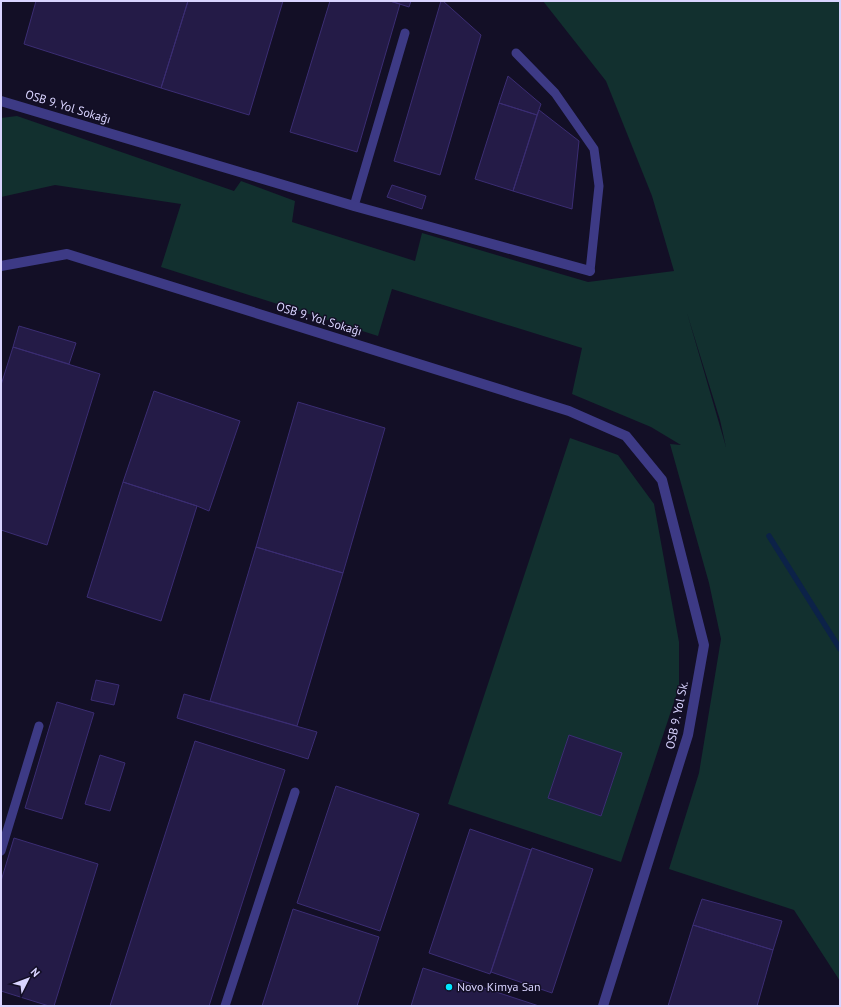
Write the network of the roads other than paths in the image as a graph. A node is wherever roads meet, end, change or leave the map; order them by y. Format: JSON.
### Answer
{"nodes":[{"id":1,"x":405,"y":33,"type":"dead end"},
{"id":2,"x":516,"y":53,"type":"dead end"},
{"id":3,"x":1,"y":101,"type":"edge"},
{"id":4,"x":354,"y":206,"type":"junction"},
{"id":5,"x":1,"y":266,"type":"edge"},
{"id":6,"x":590,"y":271,"type":"joint"},
{"id":7,"x":626,"y":436,"type":"joint"},
{"id":8,"x":39,"y":726,"type":"dead end"},
{"id":9,"x":295,"y":792,"type":"dead end"},
{"id":10,"x":1,"y":851,"type":"edge"},
{"id":11,"x":225,"y":1006,"type":"edge"},
{"id":12,"x":603,"y":1006,"type":"edge"}],
"edges":[{"from":1,"to":4,"type":"lane"},
{"from":2,"to":6,"type":"lane"},
{"from":3,"to":4,"type":"street","name":"OSB 9. Yol Sokağı"},
{"from":4,"to":6,"type":"street","name":"OSB 9. Yol Sokağı"},
{"from":5,"to":7,"type":"street","name":"OSB 9. Yol Sokağı"},
{"from":7,"to":12,"type":"street","name":"OSB 9. Yol Sk."},
{"from":8,"to":10,"type":"lane"},
{"from":9,"to":11,"type":"lane"}]}
